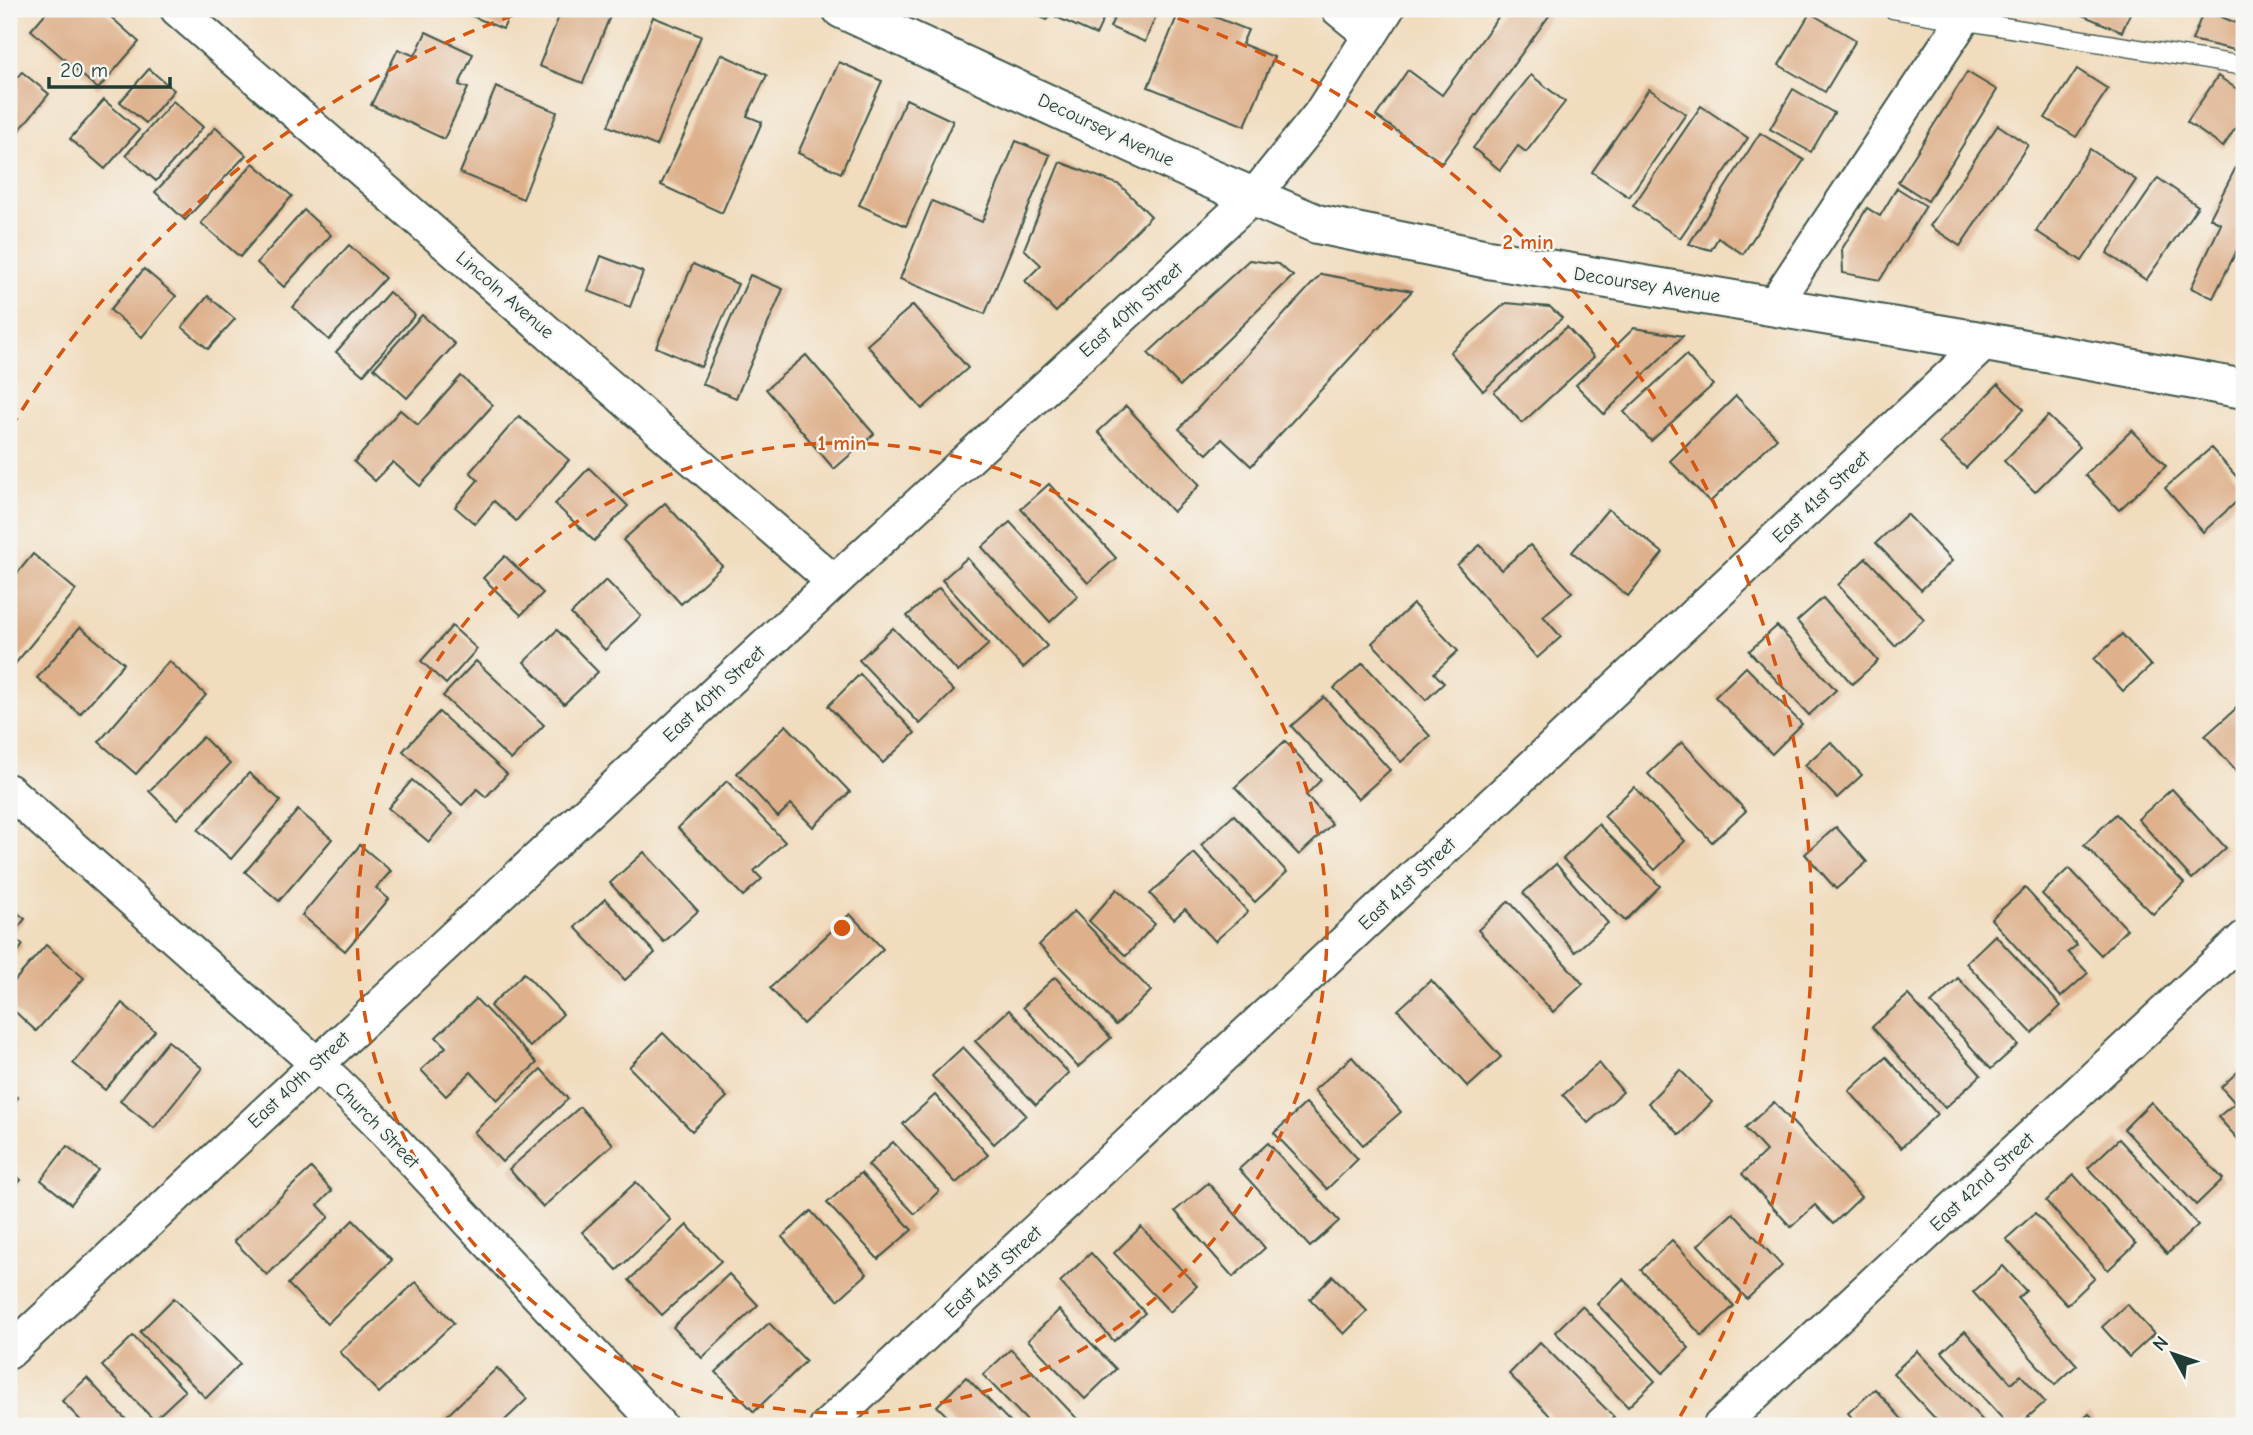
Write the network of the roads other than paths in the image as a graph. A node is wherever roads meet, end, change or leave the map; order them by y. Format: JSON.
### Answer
{"nodes":[{"id":1,"x":177,"y":9,"type":"edge"},
{"id":2,"x":842,"y":9,"type":"edge"},
{"id":3,"x":1338,"y":9,"type":"edge"},
{"id":4,"x":1892,"y":9,"type":"edge"},
{"id":5,"x":1966,"y":14,"type":"edge"},
{"id":6,"x":1379,"y":22,"type":"edge"},
{"id":7,"x":2244,"y":66,"type":"edge"},
{"id":8,"x":1254,"y":196,"type":"junction"},
{"id":9,"x":1773,"y":306,"type":"junction"},
{"id":10,"x":1986,"y":342,"type":"junction"},
{"id":11,"x":2244,"y":389,"type":"edge"},
{"id":12,"x":834,"y":582,"type":"junction"},
{"id":13,"x":9,"y":791,"type":"edge"},
{"id":14,"x":2244,"y":938,"type":"edge"},
{"id":15,"x":317,"y":1064,"type":"junction"},
{"id":16,"x":9,"y":1352,"type":"edge"},
{"id":17,"x":660,"y":1426,"type":"edge"},
{"id":18,"x":827,"y":1426,"type":"edge"},
{"id":19,"x":1720,"y":1426,"type":"edge"}],
"edges":[{"from":1,"to":12,"type":"street","name":"Lincoln Avenue"},
{"from":2,"to":8,"type":"main road","name":"Decoursey Avenue"},
{"from":3,"to":6,"type":"street"},
{"from":4,"to":5,"type":"lane"},
{"from":5,"to":7,"type":"lane"},
{"from":5,"to":9,"type":"street"},
{"from":6,"to":8,"type":"street","name":"East 40th Street"},
{"from":8,"to":9,"type":"main road","name":"Decoursey Avenue"},
{"from":8,"to":12,"type":"street","name":"East 40th Street"},
{"from":9,"to":10,"type":"main road","name":"Decoursey Avenue"},
{"from":10,"to":11,"type":"main road","name":"Decoursey Avenue"},
{"from":10,"to":18,"type":"street","name":"East 41st Street"},
{"from":12,"to":15,"type":"street","name":"East 40th Street"},
{"from":13,"to":15,"type":"street","name":"Church Street"},
{"from":14,"to":19,"type":"street","name":"East 42nd Street"},
{"from":15,"to":16,"type":"street","name":"East 40th Street"},
{"from":15,"to":17,"type":"street","name":"Church Street"}]}
